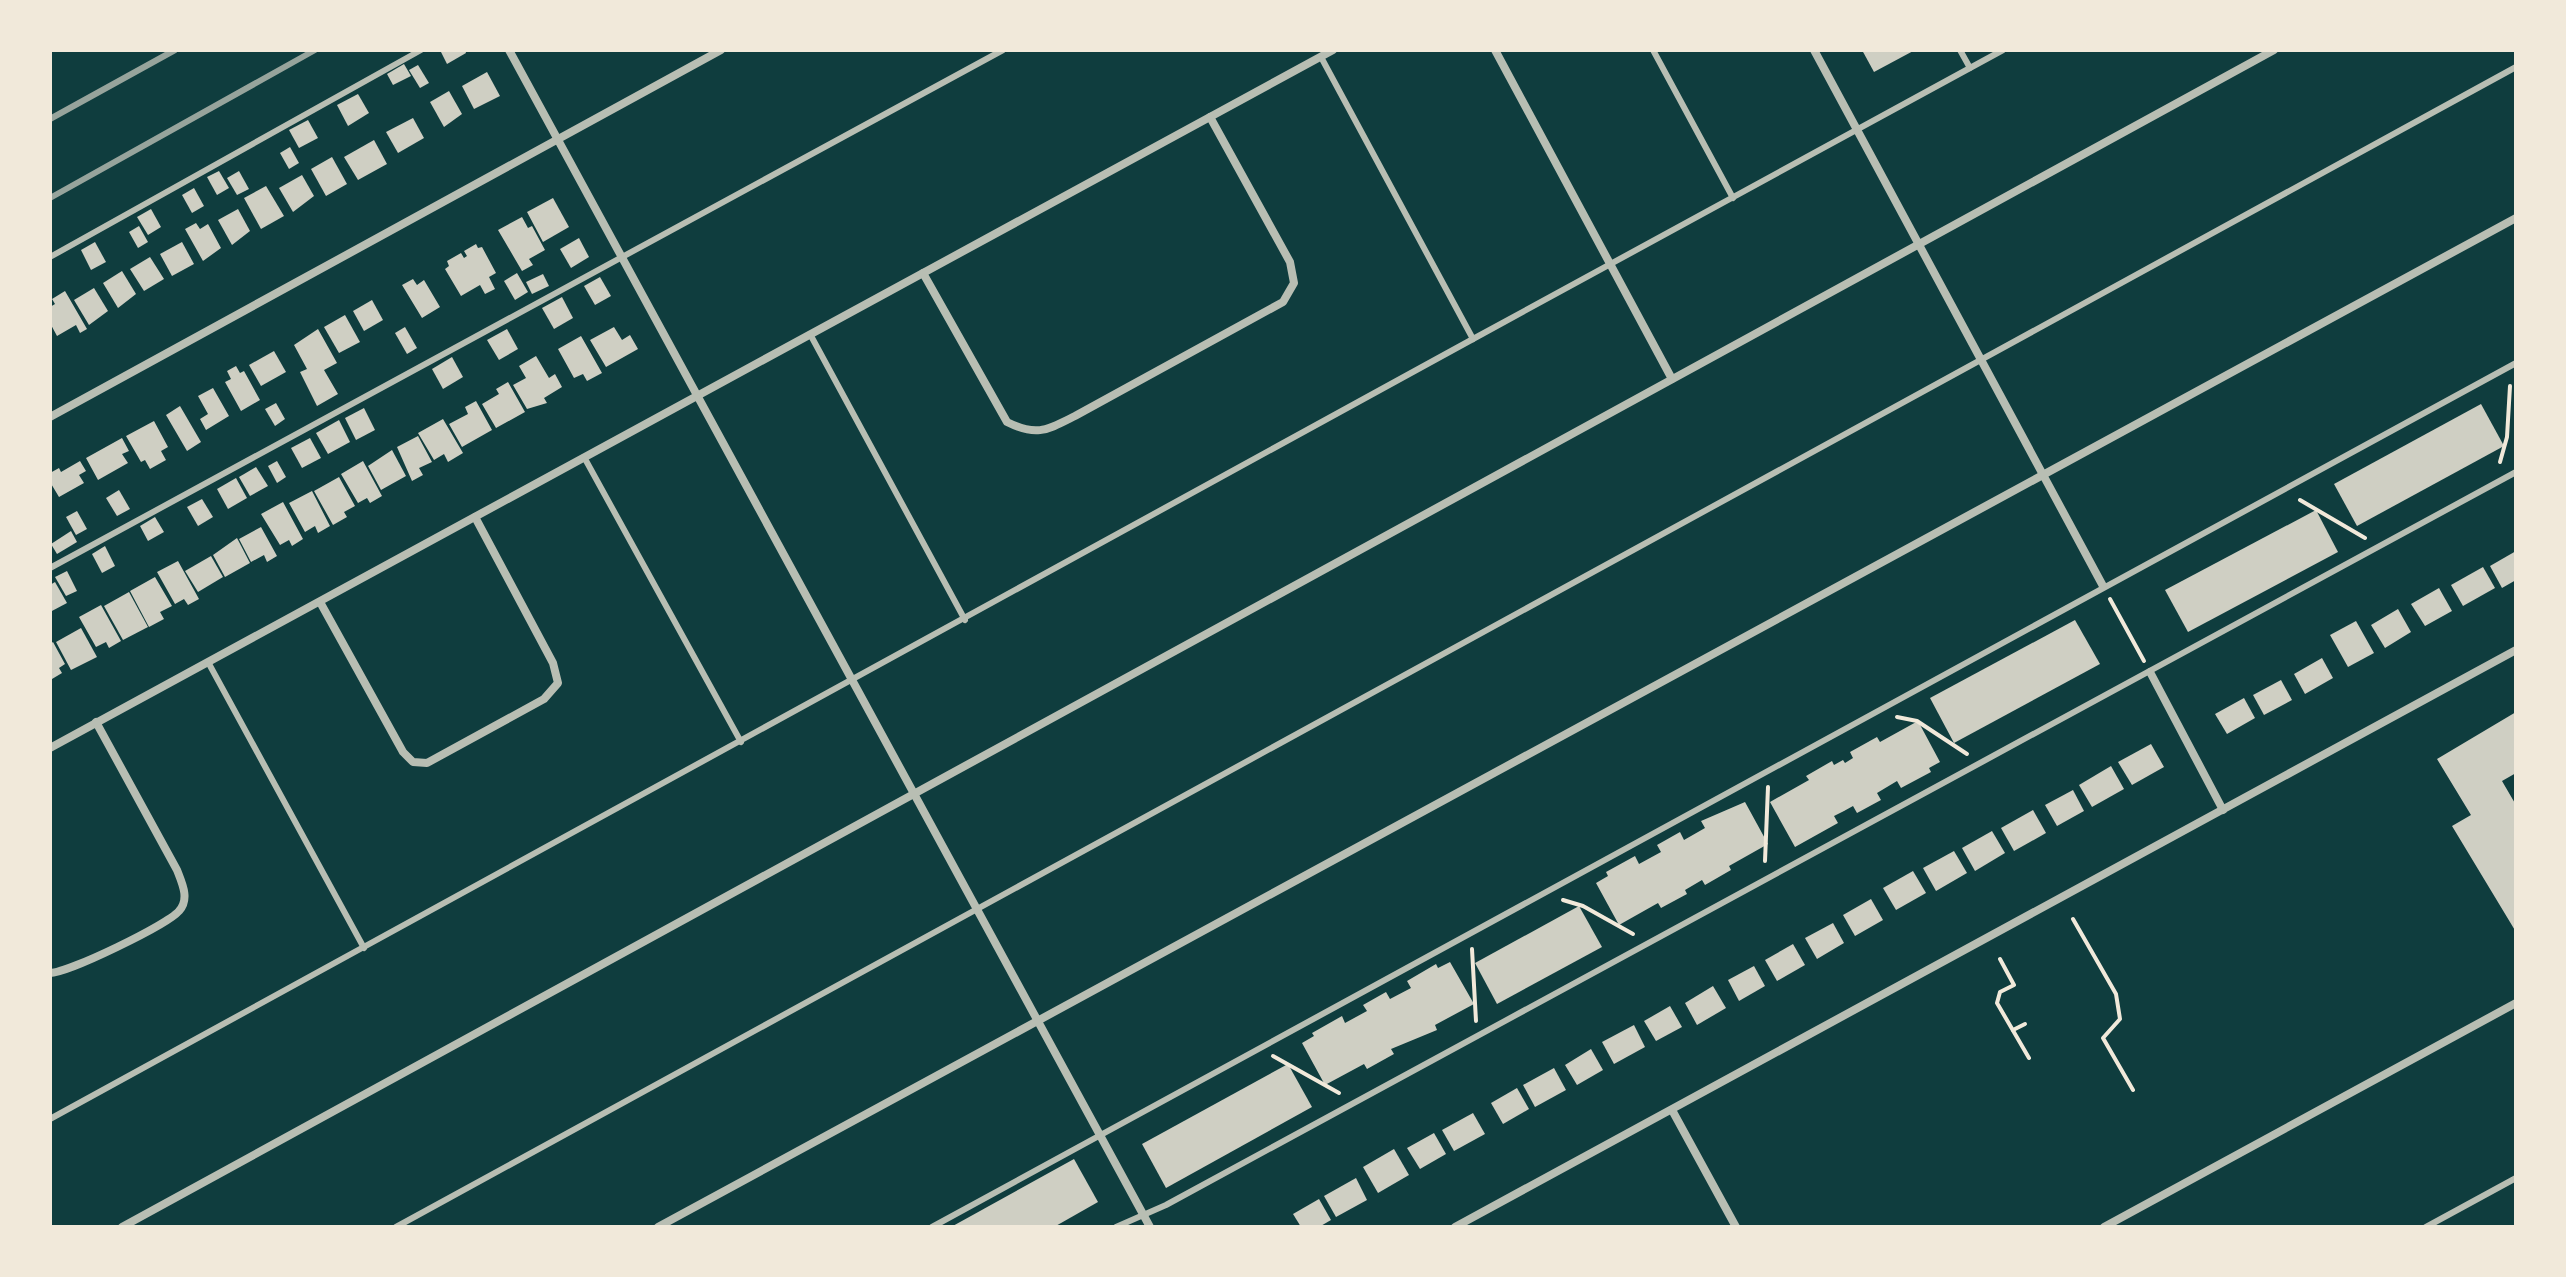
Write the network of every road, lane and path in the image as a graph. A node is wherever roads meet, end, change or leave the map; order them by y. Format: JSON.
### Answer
{"nodes":[{"id":1,"x":421,"y":50,"type":"edge"},
{"id":2,"x":509,"y":50,"type":"edge"},
{"id":3,"x":721,"y":50,"type":"edge"},
{"id":4,"x":1003,"y":50,"type":"edge"},
{"id":5,"x":1333,"y":50,"type":"edge"},
{"id":6,"x":1495,"y":50,"type":"edge"},
{"id":7,"x":1653,"y":50,"type":"edge"},
{"id":8,"x":1814,"y":50,"type":"edge"},
{"id":9,"x":1960,"y":50,"type":"edge"},
{"id":10,"x":2003,"y":50,"type":"edge"},
{"id":11,"x":2274,"y":50,"type":"edge"},
{"id":12,"x":1321,"y":57,"type":"junction"},
{"id":13,"x":2516,"y":67,"type":"edge"},
{"id":14,"x":1970,"y":68,"type":"junction"},
{"id":15,"x":1210,"y":117,"type":"junction"},
{"id":16,"x":1857,"y":130,"type":"junction"},
{"id":17,"x":558,"y":139,"type":"junction"},
{"id":18,"x":1733,"y":198,"type":"junction"},
{"id":19,"x":2516,"y":218,"type":"edge"},
{"id":20,"x":1918,"y":244,"type":"junction"},
{"id":21,"x":50,"y":257,"type":"edge"},
{"id":22,"x":622,"y":258,"type":"junction"},
{"id":23,"x":1610,"y":264,"type":"junction"},
{"id":24,"x":923,"y":273,"type":"junction"},
{"id":25,"x":810,"y":334,"type":"junction"},
{"id":26,"x":1473,"y":339,"type":"junction"},
{"id":27,"x":1981,"y":359,"type":"junction"},
{"id":28,"x":2516,"y":363,"type":"edge"},
{"id":29,"x":1672,"y":379,"type":"junction"},
{"id":30,"x":2510,"y":386,"type":"dead end"},
{"id":31,"x":696,"y":395,"type":"junction"},
{"id":32,"x":50,"y":417,"type":"edge"},
{"id":33,"x":584,"y":457,"type":"junction"},
{"id":34,"x":2500,"y":462,"type":"dead end"},
{"id":35,"x":2516,"y":472,"type":"edge"},
{"id":36,"x":2043,"y":474,"type":"junction"},
{"id":37,"x":2300,"y":500,"type":"dead end"},
{"id":38,"x":475,"y":517,"type":"junction"},
{"id":39,"x":2365,"y":538,"type":"dead end"},
{"id":40,"x":50,"y":568,"type":"edge"},
{"id":41,"x":2103,"y":586,"type":"junction"},
{"id":42,"x":320,"y":602,"type":"junction"},
{"id":43,"x":965,"y":620,"type":"junction"},
{"id":44,"x":2516,"y":650,"type":"edge"},
{"id":45,"x":208,"y":662,"type":"junction"},
{"id":46,"x":2150,"y":672,"type":"junction"},
{"id":47,"x":852,"y":682,"type":"junction"},
{"id":48,"x":1897,"y":717,"type":"dead end"},
{"id":49,"x":96,"y":722,"type":"junction"},
{"id":50,"x":741,"y":742,"type":"junction"},
{"id":51,"x":50,"y":748,"type":"edge"},
{"id":52,"x":1967,"y":754,"type":"dead end"},
{"id":53,"x":1768,"y":787,"type":"dead end"},
{"id":54,"x":913,"y":794,"type":"junction"},
{"id":55,"x":2223,"y":810,"type":"junction"},
{"id":56,"x":1765,"y":861,"type":"dead end"},
{"id":57,"x":1563,"y":900,"type":"dead end"},
{"id":58,"x":976,"y":909,"type":"junction"},
{"id":59,"x":2073,"y":919,"type":"dead end"},
{"id":60,"x":1633,"y":934,"type":"dead end"},
{"id":61,"x":364,"y":948,"type":"junction"},
{"id":62,"x":1472,"y":949,"type":"dead end"},
{"id":63,"x":2000,"y":959,"type":"dead end"},
{"id":64,"x":50,"y":973,"type":"edge"},
{"id":65,"x":2516,"y":1003,"type":"edge"},
{"id":66,"x":1036,"y":1021,"type":"junction"},
{"id":67,"x":1476,"y":1021,"type":"dead end"},
{"id":68,"x":2025,"y":1024,"type":"dead end"},
{"id":69,"x":2013,"y":1030,"type":"junction"},
{"id":70,"x":1273,"y":1056,"type":"dead end"},
{"id":71,"x":2029,"y":1058,"type":"dead end"},
{"id":72,"x":2133,"y":1090,"type":"dead end"},
{"id":73,"x":1339,"y":1093,"type":"dead end"},
{"id":74,"x":1672,"y":1110,"type":"junction"},
{"id":75,"x":50,"y":1119,"type":"edge"},
{"id":76,"x":1100,"y":1137,"type":"junction"},
{"id":77,"x":2516,"y":1178,"type":"edge"},
{"id":78,"x":1142,"y":1213,"type":"junction"},
{"id":79,"x":122,"y":1227,"type":"edge"},
{"id":80,"x":396,"y":1227,"type":"edge"},
{"id":81,"x":658,"y":1227,"type":"edge"},
{"id":82,"x":932,"y":1227,"type":"edge"},
{"id":83,"x":1116,"y":1227,"type":"edge"},
{"id":84,"x":1150,"y":1227,"type":"edge"},
{"id":85,"x":1455,"y":1227,"type":"edge"},
{"id":86,"x":1736,"y":1227,"type":"edge"},
{"id":87,"x":2104,"y":1227,"type":"edge"},
{"id":88,"x":2426,"y":1227,"type":"edge"}],
"edges":[{"from":1,"to":21,"type":"lane"},
{"from":2,"to":17,"type":"street"},
{"from":3,"to":17,"type":"street"},
{"from":4,"to":22,"type":"lane"},
{"from":5,"to":12,"type":"street"},
{"from":6,"to":23,"type":"street"},
{"from":7,"to":18,"type":"lane"},
{"from":8,"to":16,"type":"street"},
{"from":9,"to":14,"type":"lane"},
{"from":10,"to":14,"type":"lane"},
{"from":11,"to":20,"type":"street"},
{"from":12,"to":15,"type":"street"},
{"from":12,"to":26,"type":"lane"},
{"from":13,"to":27,"type":"lane"},
{"from":14,"to":16,"type":"lane"},
{"from":15,"to":24,"type":"street"},
{"from":15,"to":24,"type":"street"},
{"from":16,"to":18,"type":"lane"},
{"from":16,"to":20,"type":"street"},
{"from":17,"to":22,"type":"street"},
{"from":17,"to":32,"type":"street"},
{"from":18,"to":23,"type":"lane"},
{"from":19,"to":36,"type":"street"},
{"from":20,"to":27,"type":"street"},
{"from":20,"to":29,"type":"street"},
{"from":22,"to":31,"type":"street"},
{"from":22,"to":40,"type":"lane"},
{"from":23,"to":26,"type":"lane"},
{"from":23,"to":29,"type":"street"},
{"from":24,"to":25,"type":"street"},
{"from":25,"to":31,"type":"street"},
{"from":25,"to":43,"type":"lane"},
{"from":26,"to":43,"type":"lane"},
{"from":27,"to":36,"type":"street"},
{"from":27,"to":58,"type":"lane"},
{"from":28,"to":41,"type":"lane"},
{"from":29,"to":54,"type":"street"},
{"from":30,"to":34,"type":"path"},
{"from":31,"to":33,"type":"street"},
{"from":31,"to":47,"type":"street"},
{"from":33,"to":38,"type":"street"},
{"from":33,"to":50,"type":"lane"},
{"from":35,"to":46,"type":"lane"},
{"from":36,"to":41,"type":"street"},
{"from":36,"to":66,"type":"street"},
{"from":37,"to":39,"type":"path"},
{"from":38,"to":42,"type":"street"},
{"from":38,"to":42,"type":"street"},
{"from":41,"to":46,"type":"path"},
{"from":41,"to":76,"type":"lane"},
{"from":42,"to":45,"type":"street"},
{"from":43,"to":47,"type":"lane"},
{"from":44,"to":55,"type":"street"},
{"from":45,"to":49,"type":"street"},
{"from":45,"to":61,"type":"lane"},
{"from":46,"to":55,"type":"street"},
{"from":46,"to":78,"type":"lane"},
{"from":47,"to":50,"type":"lane"},
{"from":47,"to":54,"type":"street"},
{"from":48,"to":52,"type":"path"},
{"from":49,"to":51,"type":"street"},
{"from":49,"to":64,"type":"street"},
{"from":50,"to":61,"type":"lane"},
{"from":53,"to":56,"type":"path"},
{"from":54,"to":58,"type":"street"},
{"from":54,"to":79,"type":"street"},
{"from":55,"to":74,"type":"street"},
{"from":57,"to":60,"type":"path"},
{"from":58,"to":66,"type":"street"},
{"from":58,"to":80,"type":"lane"},
{"from":59,"to":72,"type":"path"},
{"from":61,"to":75,"type":"lane"},
{"from":62,"to":67,"type":"path"},
{"from":63,"to":69,"type":"path"},
{"from":65,"to":87,"type":"street"},
{"from":66,"to":76,"type":"street"},
{"from":66,"to":81,"type":"street"},
{"from":68,"to":69,"type":"path"},
{"from":69,"to":71,"type":"path"},
{"from":70,"to":73,"type":"path"},
{"from":74,"to":85,"type":"street"},
{"from":74,"to":86,"type":"street"},
{"from":76,"to":78,"type":"street"},
{"from":76,"to":82,"type":"lane"},
{"from":77,"to":88,"type":"lane"},
{"from":78,"to":83,"type":"lane"},
{"from":78,"to":84,"type":"street"}]}
